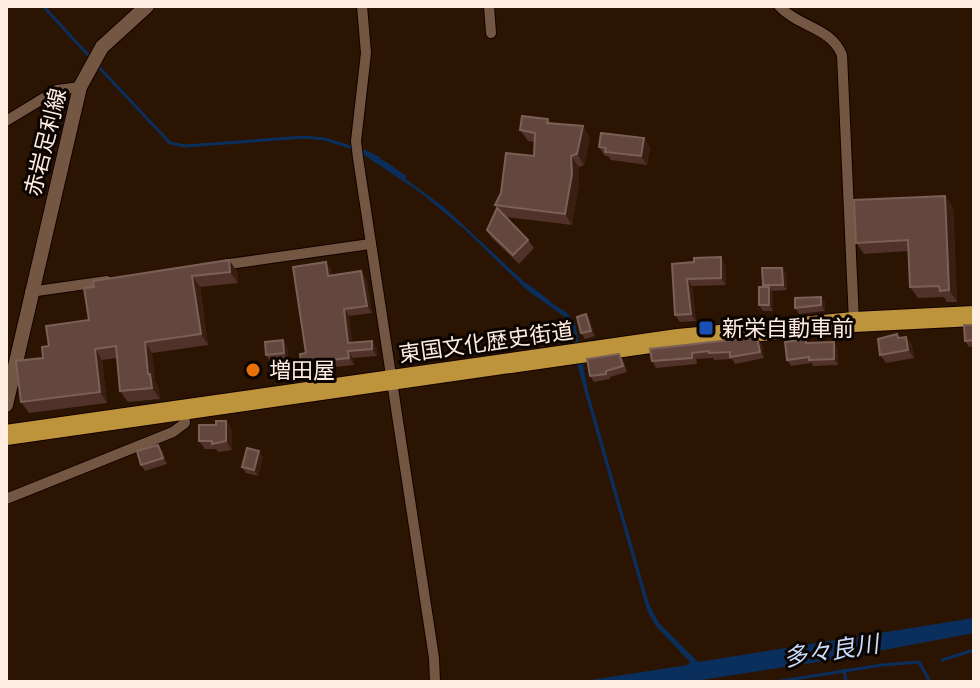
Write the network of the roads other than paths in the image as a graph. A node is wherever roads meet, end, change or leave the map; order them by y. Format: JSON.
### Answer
{"nodes":[{"id":1,"x":362,"y":6,"type":"edge"},
{"id":2,"x":489,"y":6,"type":"edge"},
{"id":3,"x":779,"y":6,"type":"edge"},
{"id":4,"x":144,"y":7,"type":"edge"},
{"id":5,"x":491,"y":33,"type":"dead end"},
{"id":6,"x":80,"y":87,"type":"junction"},
{"id":7,"x":6,"y":121,"type":"edge"},
{"id":8,"x":370,"y":244,"type":"junction"},
{"id":9,"x":207,"y":267,"type":"edge"},
{"id":10,"x":119,"y":280,"type":"edge"},
{"id":11,"x":30,"y":292,"type":"junction"},
{"id":12,"x":974,"y":316,"type":"edge"},
{"id":13,"x":854,"y":322,"type":"junction"},
{"id":14,"x":391,"y":379,"type":"junction"},
{"id":15,"x":6,"y":405,"type":"edge"},
{"id":16,"x":184,"y":409,"type":"junction"},
{"id":17,"x":6,"y":435,"type":"edge"},
{"id":18,"x":6,"y":499,"type":"edge"},
{"id":19,"x":435,"y":682,"type":"edge"}],
"edges":[{"from":1,"to":8,"type":"street"},
{"from":2,"to":5,"type":"street"},
{"from":3,"to":13,"type":"street"},
{"from":4,"to":6,"type":"main road","name":"赤岩足利線"},
{"from":6,"to":7,"type":"street"},
{"from":6,"to":11,"type":"main road","name":"赤岩足利線"},
{"from":8,"to":9,"type":"street"},
{"from":8,"to":14,"type":"street"},
{"from":10,"to":11,"type":"street"},
{"from":11,"to":15,"type":"main road","name":"赤岩足利線"},
{"from":12,"to":13,"type":"highway","name":"東国文化歴史街道"},
{"from":13,"to":14,"type":"highway","name":"東国文化歴史街道"},
{"from":14,"to":16,"type":"highway","name":"東国文化歴史街道"},
{"from":14,"to":19,"type":"street"},
{"from":16,"to":17,"type":"highway","name":"東国文化歴史街道"},
{"from":16,"to":18,"type":"street"}]}
